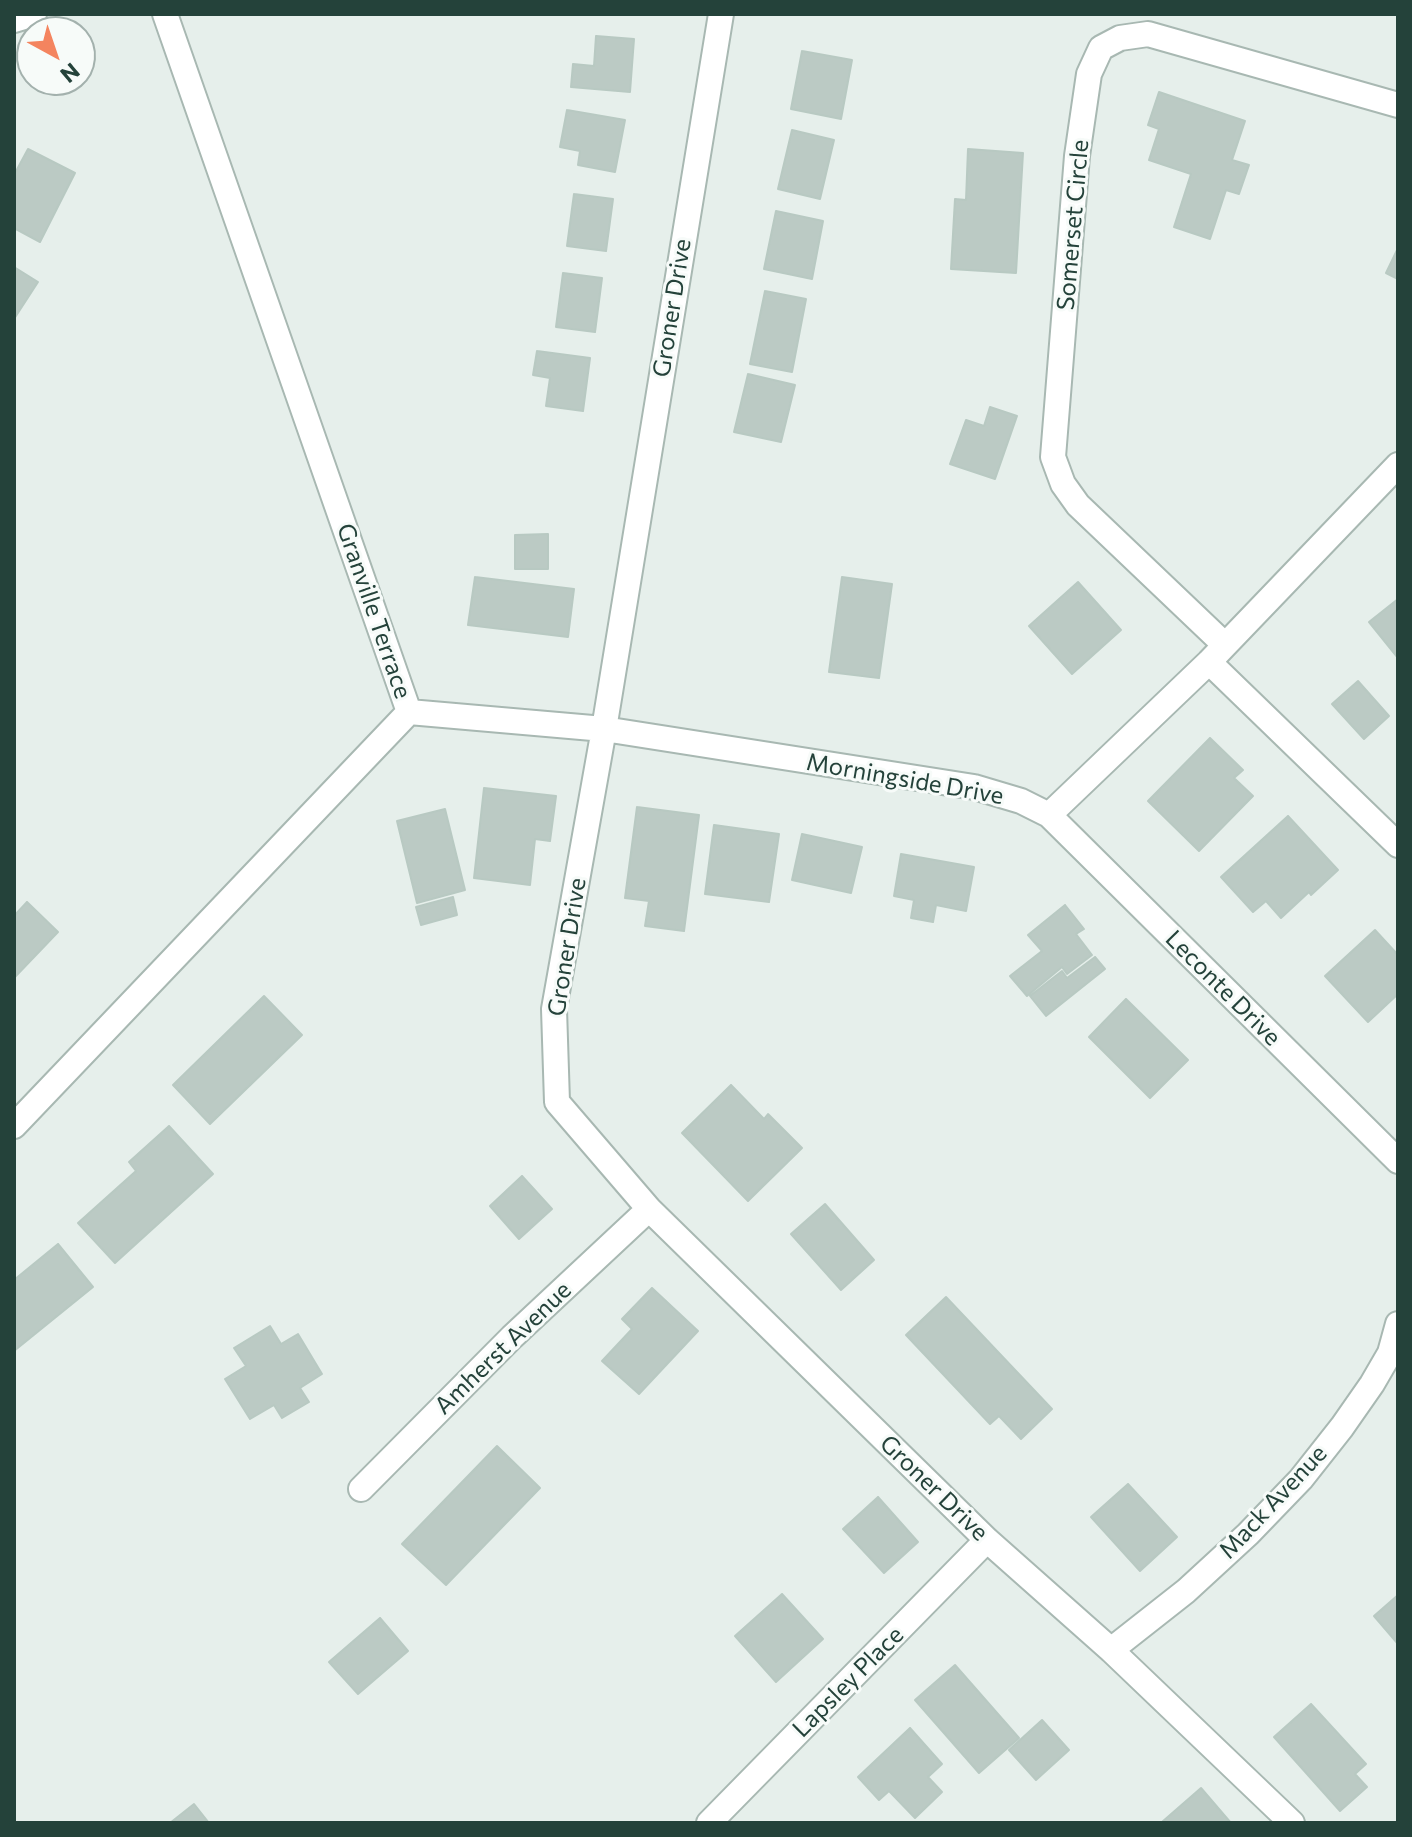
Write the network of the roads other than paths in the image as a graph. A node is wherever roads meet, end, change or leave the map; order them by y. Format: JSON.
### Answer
{"nodes":[{"id":1,"x":34,"y":14,"type":"edge"},
{"id":2,"x":165,"y":14,"type":"edge"},
{"id":3,"x":721,"y":14,"type":"edge"},
{"id":4,"x":14,"y":20,"type":"edge"},
{"id":5,"x":1398,"y":105,"type":"edge"},
{"id":6,"x":1398,"y":465,"type":"edge"},
{"id":7,"x":1217,"y":654,"type":"junction"},
{"id":8,"x":409,"y":712,"type":"junction"},
{"id":9,"x":604,"y":729,"type":"junction"},
{"id":10,"x":1049,"y":815,"type":"junction"},
{"id":11,"x":1398,"y":845,"type":"edge"},
{"id":12,"x":14,"y":1126,"type":"edge"},
{"id":13,"x":1398,"y":1161,"type":"edge"},
{"id":14,"x":649,"y":1209,"type":"junction"},
{"id":15,"x":1398,"y":1324,"type":"edge"},
{"id":16,"x":361,"y":1489,"type":"dead end"},
{"id":17,"x":987,"y":1540,"type":"junction"},
{"id":18,"x":1111,"y":1650,"type":"junction"},
{"id":19,"x":709,"y":1823,"type":"edge"},
{"id":20,"x":1292,"y":1823,"type":"edge"}],
"edges":[{"from":1,"to":4,"type":"street"},
{"from":2,"to":8,"type":"street","name":"Granville Terrace"},
{"from":3,"to":9,"type":"street","name":"Groner Drive"},
{"from":5,"to":7,"type":"street","name":"Somerset Circle"},
{"from":6,"to":7,"type":"street"},
{"from":7,"to":10,"type":"street"},
{"from":7,"to":11,"type":"street","name":"Somerset Circle"},
{"from":8,"to":9,"type":"street","name":"Morningside Drive"},
{"from":8,"to":12,"type":"street","name":"Granville Terrace"},
{"from":9,"to":10,"type":"street","name":"Morningside Drive"},
{"from":9,"to":14,"type":"street","name":"Groner Drive"},
{"from":10,"to":13,"type":"street","name":"Leconte Drive"},
{"from":14,"to":16,"type":"street","name":"Amherst Avenue"},
{"from":14,"to":17,"type":"street","name":"Groner Drive"},
{"from":15,"to":18,"type":"street","name":"Mack Avenue"},
{"from":17,"to":18,"type":"street","name":"Groner Drive"},
{"from":17,"to":19,"type":"street","name":"Lapsley Place"},
{"from":18,"to":20,"type":"street","name":"Groner Drive"}]}
